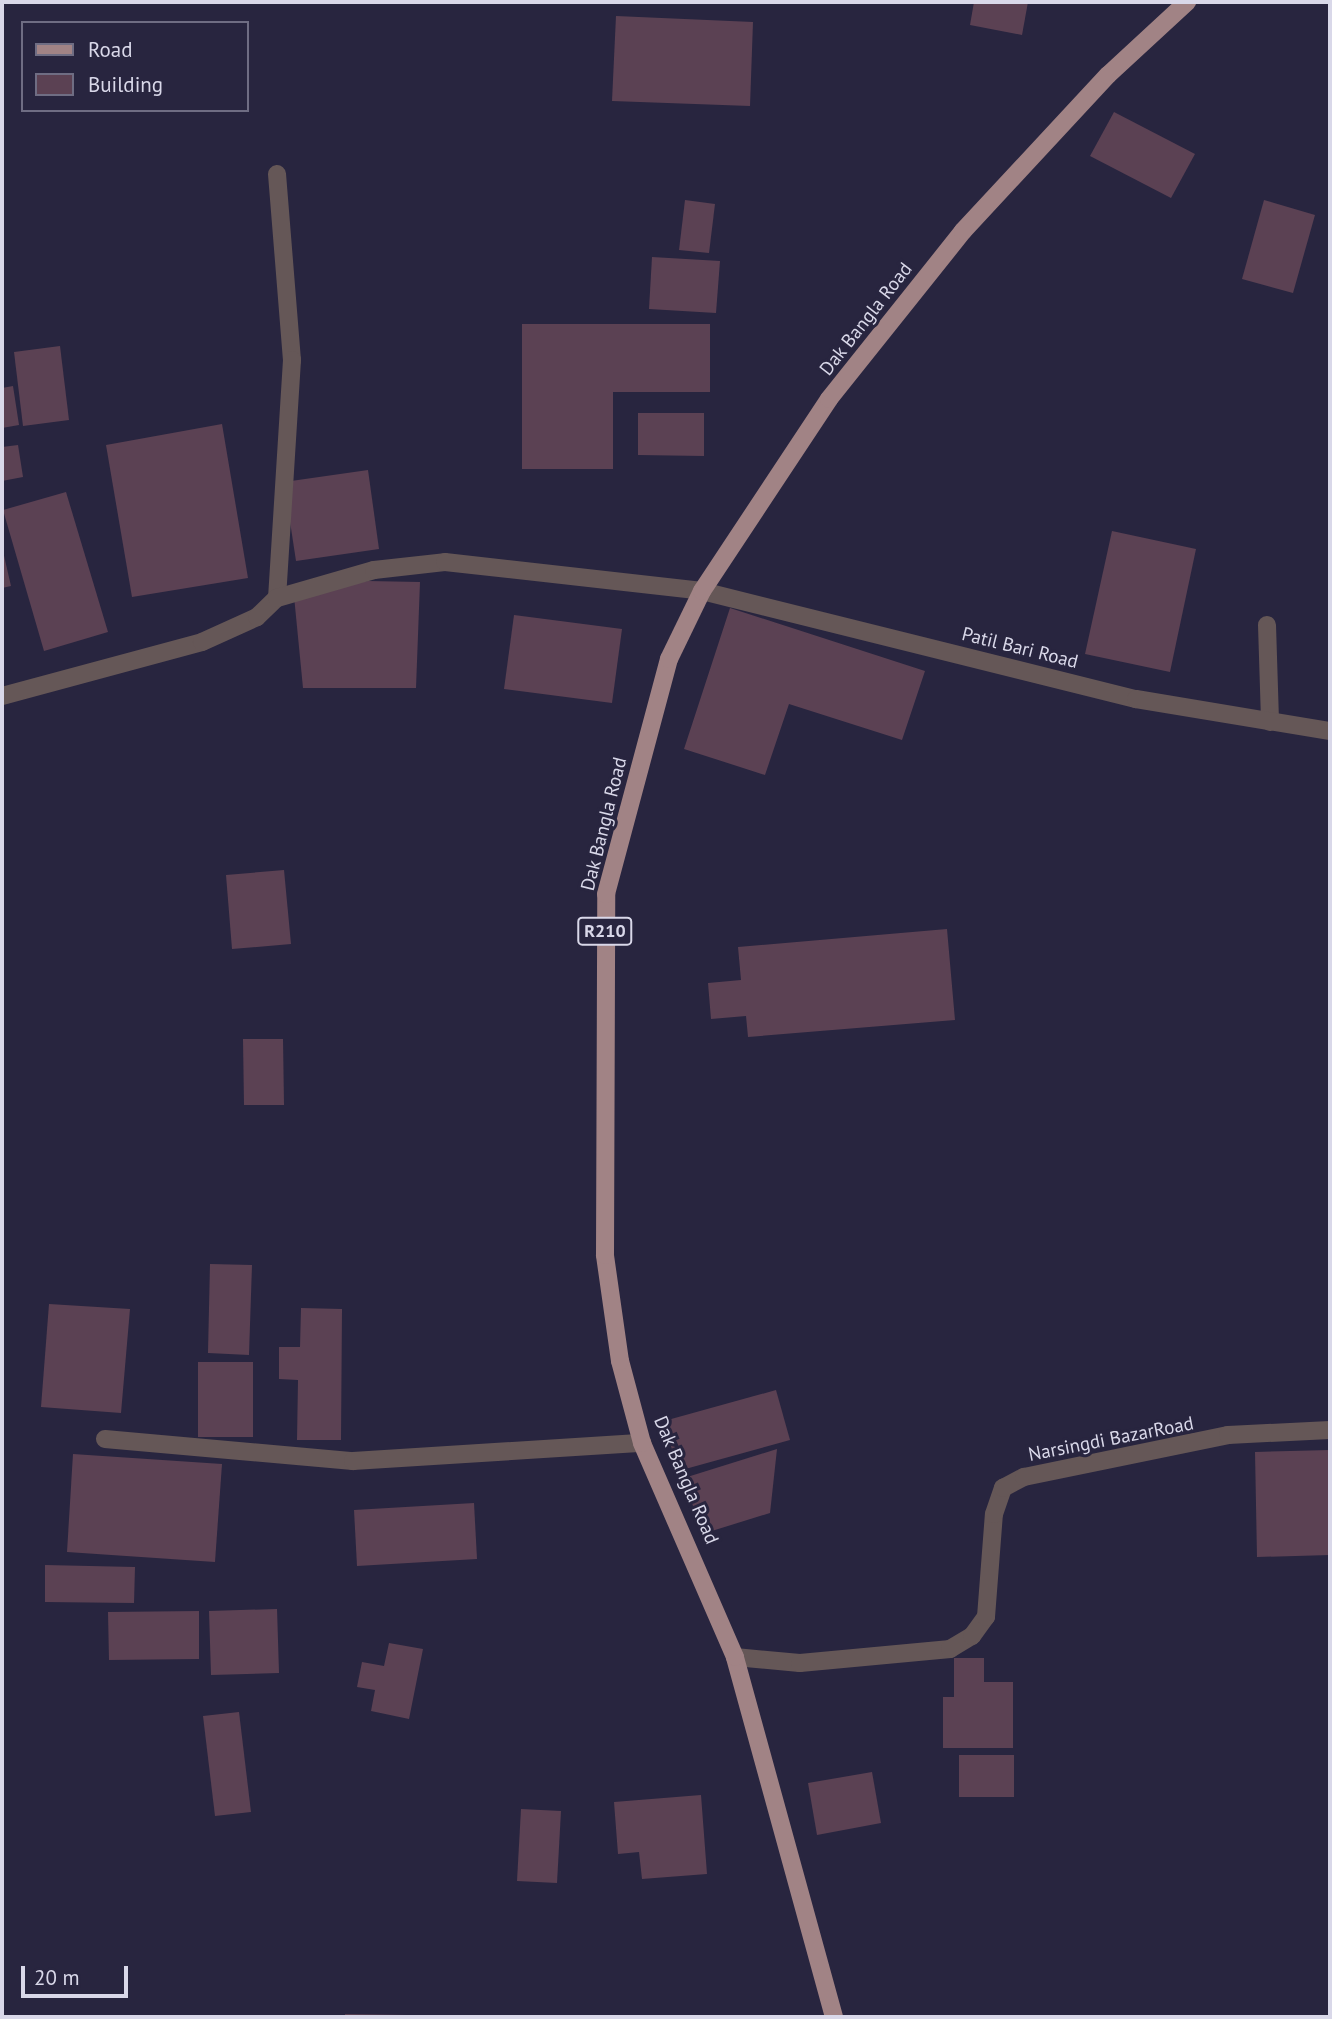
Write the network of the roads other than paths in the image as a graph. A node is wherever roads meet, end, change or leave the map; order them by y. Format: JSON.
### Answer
{"nodes":[{"id":1,"x":1187,"y":2,"type":"edge"},
{"id":2,"x":277,"y":174,"type":"dead end"},
{"id":3,"x":702,"y":591,"type":"junction"},
{"id":4,"x":277,"y":598,"type":"junction"},
{"id":5,"x":1267,"y":625,"type":"dead end"},
{"id":6,"x":2,"y":696,"type":"edge"},
{"id":7,"x":1270,"y":722,"type":"junction"},
{"id":8,"x":1330,"y":731,"type":"edge"},
{"id":9,"x":1330,"y":1430,"type":"edge"},
{"id":10,"x":105,"y":1439,"type":"dead end"},
{"id":11,"x":642,"y":1443,"type":"junction"},
{"id":12,"x":735,"y":1657,"type":"junction"},
{"id":13,"x":834,"y":2017,"type":"edge"}],
"edges":[{"from":1,"to":3,"type":"main road","name":"Dak Bangla Road","number":"R210"},
{"from":2,"to":4,"type":"street"},
{"from":3,"to":4,"type":"street","name":"Patil Bari Road"},
{"from":3,"to":7,"type":"street","name":"Patil Bari Road"},
{"from":3,"to":11,"type":"main road","name":"Dak Bangla Road","number":"R210"},
{"from":4,"to":6,"type":"street"},
{"from":5,"to":7,"type":"street"},
{"from":7,"to":8,"type":"street","name":"Patil Bari Road"},
{"from":9,"to":12,"type":"street","name":"Narsingdi BazarRoad"},
{"from":10,"to":11,"type":"street"},
{"from":11,"to":12,"type":"main road","name":"Dak Bangla Road","number":"R210"},
{"from":12,"to":13,"type":"main road","name":"Dak Bangla Road","number":"R210"}]}
